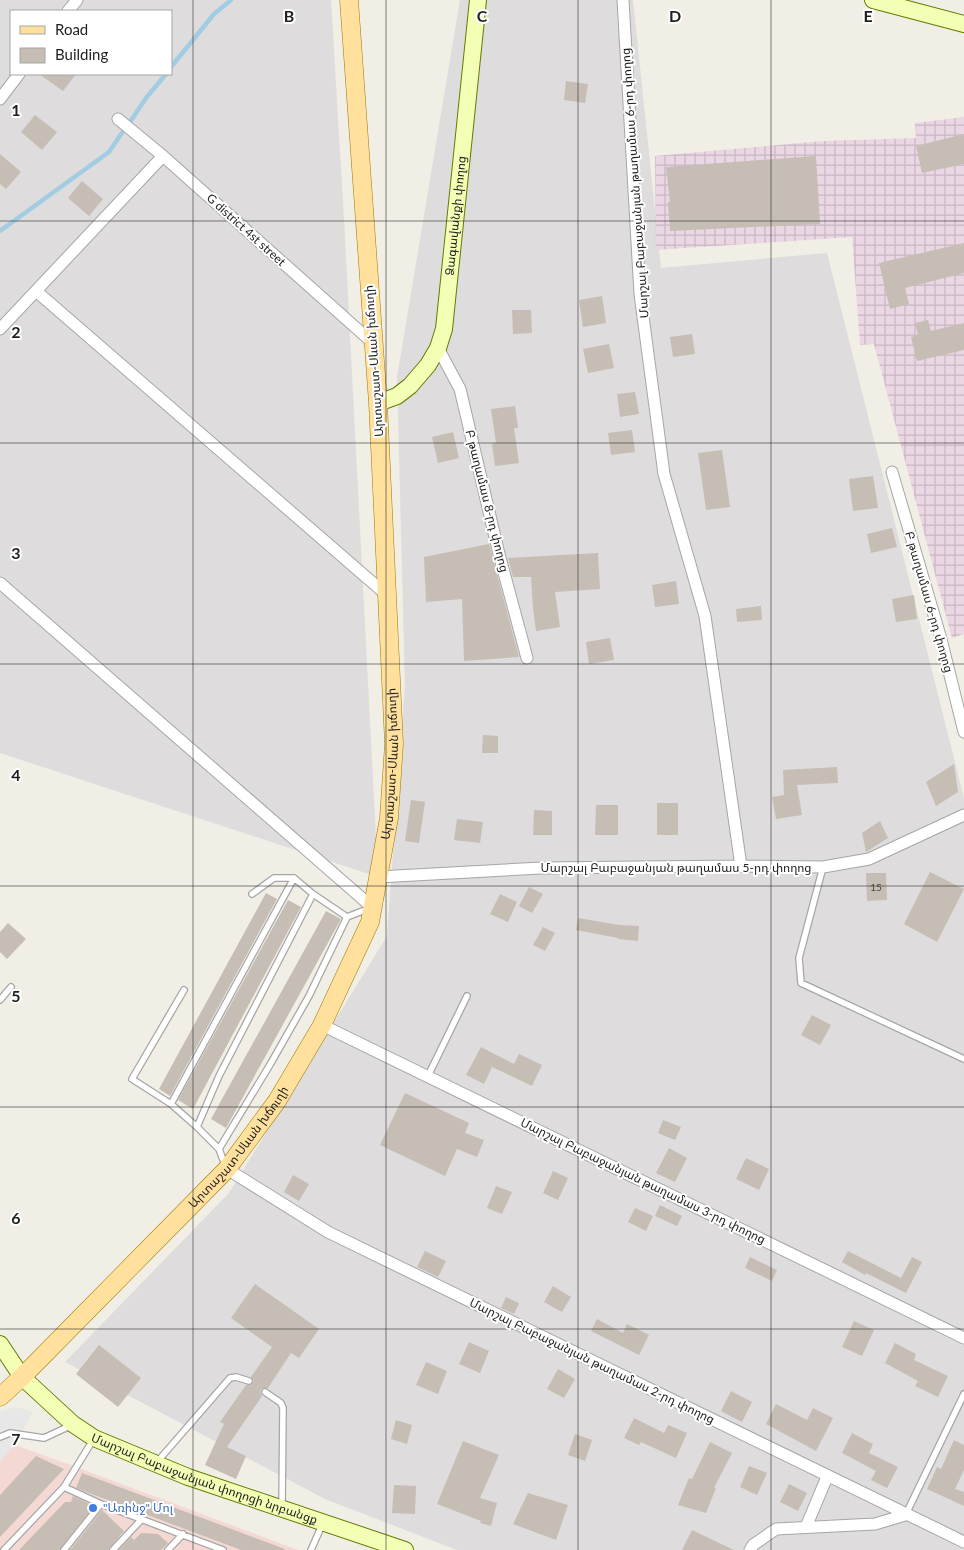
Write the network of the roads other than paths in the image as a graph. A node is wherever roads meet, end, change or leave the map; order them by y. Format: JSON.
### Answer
{"nodes":[{"id":1,"x":349,"y":0,"type":"edge"},
{"id":2,"x":478,"y":0,"type":"edge"},
{"id":3,"x":623,"y":0,"type":"edge"},
{"id":4,"x":873,"y":0,"type":"edge"},
{"id":5,"x":964,"y":24,"type":"edge"},
{"id":6,"x":18,"y":75,"type":"edge"},
{"id":7,"x":0,"y":99,"type":"edge"},
{"id":8,"x":118,"y":119,"type":"dead end"},
{"id":9,"x":163,"y":156,"type":"junction"},
{"id":10,"x":36,"y":290,"type":"junction"},
{"id":11,"x":0,"y":329,"type":"edge"},
{"id":12,"x":373,"y":343,"type":"junction"},
{"id":13,"x":438,"y":348,"type":"junction"},
{"id":14,"x":378,"y":403,"type":"junction"},
{"id":15,"x":892,"y":472,"type":"dead end"},
{"id":16,"x":0,"y":583,"type":"edge"},
{"id":17,"x":388,"y":596,"type":"junction"},
{"id":18,"x":527,"y":658,"type":"dead end"},
{"id":19,"x":964,"y":732,"type":"edge"},
{"id":20,"x":964,"y":815,"type":"edge"},
{"id":21,"x":741,"y":866,"type":"junction"},
{"id":22,"x":823,"y":867,"type":"junction"},
{"id":23,"x":378,"y":877,"type":"junction"},
{"id":24,"x":294,"y":878,"type":"junction"},
{"id":25,"x":252,"y":894,"type":"dead end"},
{"id":26,"x":313,"y":894,"type":"junction"},
{"id":27,"x":372,"y":907,"type":"junction"},
{"id":28,"x":347,"y":917,"type":"junction"},
{"id":29,"x":11,"y":987,"type":"dead end"},
{"id":30,"x":184,"y":990,"type":"dead end"},
{"id":31,"x":466,"y":996,"type":"dead end"},
{"id":32,"x":0,"y":1000,"type":"edge"},
{"id":33,"x":322,"y":1025,"type":"junction"},
{"id":34,"x":964,"y":1059,"type":"edge"},
{"id":35,"x":428,"y":1076,"type":"junction"},
{"id":36,"x":171,"y":1104,"type":"junction"},
{"id":37,"x":196,"y":1127,"type":"junction"},
{"id":38,"x":219,"y":1149,"type":"junction"},
{"id":39,"x":226,"y":1169,"type":"junction"},
{"id":40,"x":964,"y":1338,"type":"edge"},
{"id":41,"x":0,"y":1344,"type":"edge"},
{"id":42,"x":22,"y":1377,"type":"junction"},
{"id":43,"x":249,"y":1381,"type":"dead end"},
{"id":44,"x":2,"y":1391,"type":"edge"},
{"id":45,"x":265,"y":1392,"type":"dead end"},
{"id":46,"x":964,"y":1394,"type":"edge"},
{"id":47,"x":73,"y":1424,"type":"junction"},
{"id":48,"x":0,"y":1437,"type":"edge"},
{"id":49,"x":94,"y":1438,"type":"junction"},
{"id":50,"x":155,"y":1465,"type":"junction"},
{"id":51,"x":827,"y":1477,"type":"junction"},
{"id":52,"x":64,"y":1487,"type":"junction"},
{"id":53,"x":101,"y":1504,"type":"junction"},
{"id":54,"x":282,"y":1509,"type":"junction"},
{"id":55,"x":905,"y":1515,"type":"junction"},
{"id":56,"x":142,"y":1520,"type":"junction"},
{"id":57,"x":323,"y":1523,"type":"junction"},
{"id":58,"x":806,"y":1527,"type":"junction"},
{"id":59,"x":943,"y":1531,"type":"junction"},
{"id":60,"x":964,"y":1532,"type":"edge"},
{"id":61,"x":183,"y":1534,"type":"junction"},
{"id":62,"x":964,"y":1542,"type":"edge"},
{"id":63,"x":4,"y":1550,"type":"edge"},
{"id":64,"x":64,"y":1550,"type":"edge"},
{"id":65,"x":113,"y":1550,"type":"edge"},
{"id":66,"x":168,"y":1550,"type":"edge"},
{"id":67,"x":223,"y":1550,"type":"edge"},
{"id":68,"x":310,"y":1550,"type":"edge"},
{"id":69,"x":405,"y":1550,"type":"edge"},
{"id":70,"x":750,"y":1550,"type":"edge"}],
"edges":[{"from":1,"to":12,"type":"main road","name":"Արտաշատ-Սևան խճուղի"},
{"from":2,"to":13,"type":"street","name":"Ձագավանքի փողոց"},
{"from":3,"to":21,"type":"street","name":"Մարշալ Բաբաջանյան թաղամաս 6-րդ փողոց"},
{"from":4,"to":5,"type":"street"},
{"from":6,"to":7,"type":"street"},
{"from":8,"to":9,"type":"street","name":"G district 4st street"},
{"from":9,"to":10,"type":"street"},
{"from":9,"to":12,"type":"street","name":"G district 4st street"},
{"from":10,"to":11,"type":"street"},
{"from":10,"to":17,"type":"street"},
{"from":12,"to":14,"type":"main road","name":"Արտաշատ-Սևան խճուղի"},
{"from":13,"to":14,"type":"street","name":"Ձագավանքի փողոց"},
{"from":13,"to":18,"type":"street","name":"Բ թաղամաս 8-րդ փողոց"},
{"from":14,"to":17,"type":"main road","name":"Արտաշատ-Սևան խճուղի"},
{"from":15,"to":19,"type":"street","name":"Բ թաղամաս 6-րդ փողոց"},
{"from":16,"to":27,"type":"street"},
{"from":17,"to":23,"type":"main road","name":"Արտաշատ-Սևան խճուղի"},
{"from":20,"to":22,"type":"street","name":"Մարշալ Բաբաջանյան թաղամաս 5-րդ փողոց"},
{"from":21,"to":22,"type":"street","name":"Մարշալ Բաբաջանյան թաղամաս 5-րդ փողոց"},
{"from":21,"to":23,"type":"street","name":"Մարշալ Բաբաջանյան թաղամաս 5-րդ փողոց"},
{"from":22,"to":34,"type":"lane"},
{"from":23,"to":27,"type":"main road","name":"Արտաշատ-Սևան խճուղի"},
{"from":24,"to":25,"type":"lane"},
{"from":24,"to":26,"type":"lane"},
{"from":24,"to":36,"type":"lane"},
{"from":26,"to":28,"type":"lane"},
{"from":26,"to":37,"type":"lane"},
{"from":27,"to":28,"type":"lane"},
{"from":27,"to":33,"type":"main road","name":"Արտաշատ-Սևան խճուղի"},
{"from":28,"to":38,"type":"lane"},
{"from":29,"to":32,"type":"lane"},
{"from":30,"to":36,"type":"lane"},
{"from":31,"to":35,"type":"lane"},
{"from":33,"to":35,"type":"street","name":"Մարշալ Բաբաջանյան թաղամաս 3-րդ փողոց"},
{"from":33,"to":39,"type":"main road","name":"Արտաշատ-Սևան խճուղի"},
{"from":35,"to":40,"type":"street","name":"Մարշալ Բաբաջանյան թաղամաս 3-րդ փողոց"},
{"from":36,"to":37,"type":"lane"},
{"from":37,"to":38,"type":"lane"},
{"from":38,"to":39,"type":"lane"},
{"from":39,"to":42,"type":"main road","name":"Արտաշատ-Սևան խճուղի"},
{"from":39,"to":51,"type":"street","name":"Մարշալ Բաբաջանյան թաղամաս 2-րդ փողոց"},
{"from":41,"to":42,"type":"street","name":"Մարշալ Բաբաջանյան փողոցի նրբանցք"},
{"from":42,"to":44,"type":"main road","name":"Արտաշատ-Սևան խճուղի"},
{"from":42,"to":47,"type":"street","name":"Մարշալ Բաբաջանյան փողոցի նրբանցք"},
{"from":43,"to":50,"type":"lane"},
{"from":45,"to":54,"type":"lane"},
{"from":46,"to":55,"type":"lane"},
{"from":47,"to":48,"type":"lane"},
{"from":47,"to":49,"type":"street","name":"Մարշալ Բաբաջանյան փողոցի նրբանցք"},
{"from":49,"to":50,"type":"street","name":"Մարշալ Բաբաջանյան փողոցի նրբանցք"},
{"from":49,"to":52,"type":"lane"},
{"from":50,"to":54,"type":"street","name":"Մարշալ Բաբաջանյան փողոցի նրբանցք"},
{"from":51,"to":55,"type":"street","name":"Մարշալ Բաբաջանյան թաղամաս 2-րդ փողոց"},
{"from":51,"to":58,"type":"street"},
{"from":52,"to":53,"type":"lane"},
{"from":52,"to":63,"type":"lane"},
{"from":53,"to":56,"type":"lane"},
{"from":53,"to":64,"type":"lane"},
{"from":54,"to":57,"type":"street","name":"Մարշալ Բաբաջանյան փողոցի նրբանցք"},
{"from":55,"to":58,"type":"street"},
{"from":55,"to":59,"type":"street","name":"Մարշալ Բաբաջանյան թաղամաս 2-րդ փողոց"},
{"from":56,"to":61,"type":"lane"},
{"from":56,"to":65,"type":"lane"},
{"from":57,"to":68,"type":"lane"},
{"from":57,"to":69,"type":"street","name":"Մարշալ Բաբաջանյան փողոցի նրբանցք"},
{"from":58,"to":70,"type":"street"},
{"from":59,"to":60,"type":"street"},
{"from":59,"to":62,"type":"street","name":"Մարշալ Բաբաջանյան թաղամաս 2-րդ փողոց"},
{"from":61,"to":66,"type":"lane"},
{"from":61,"to":67,"type":"lane"}]}
